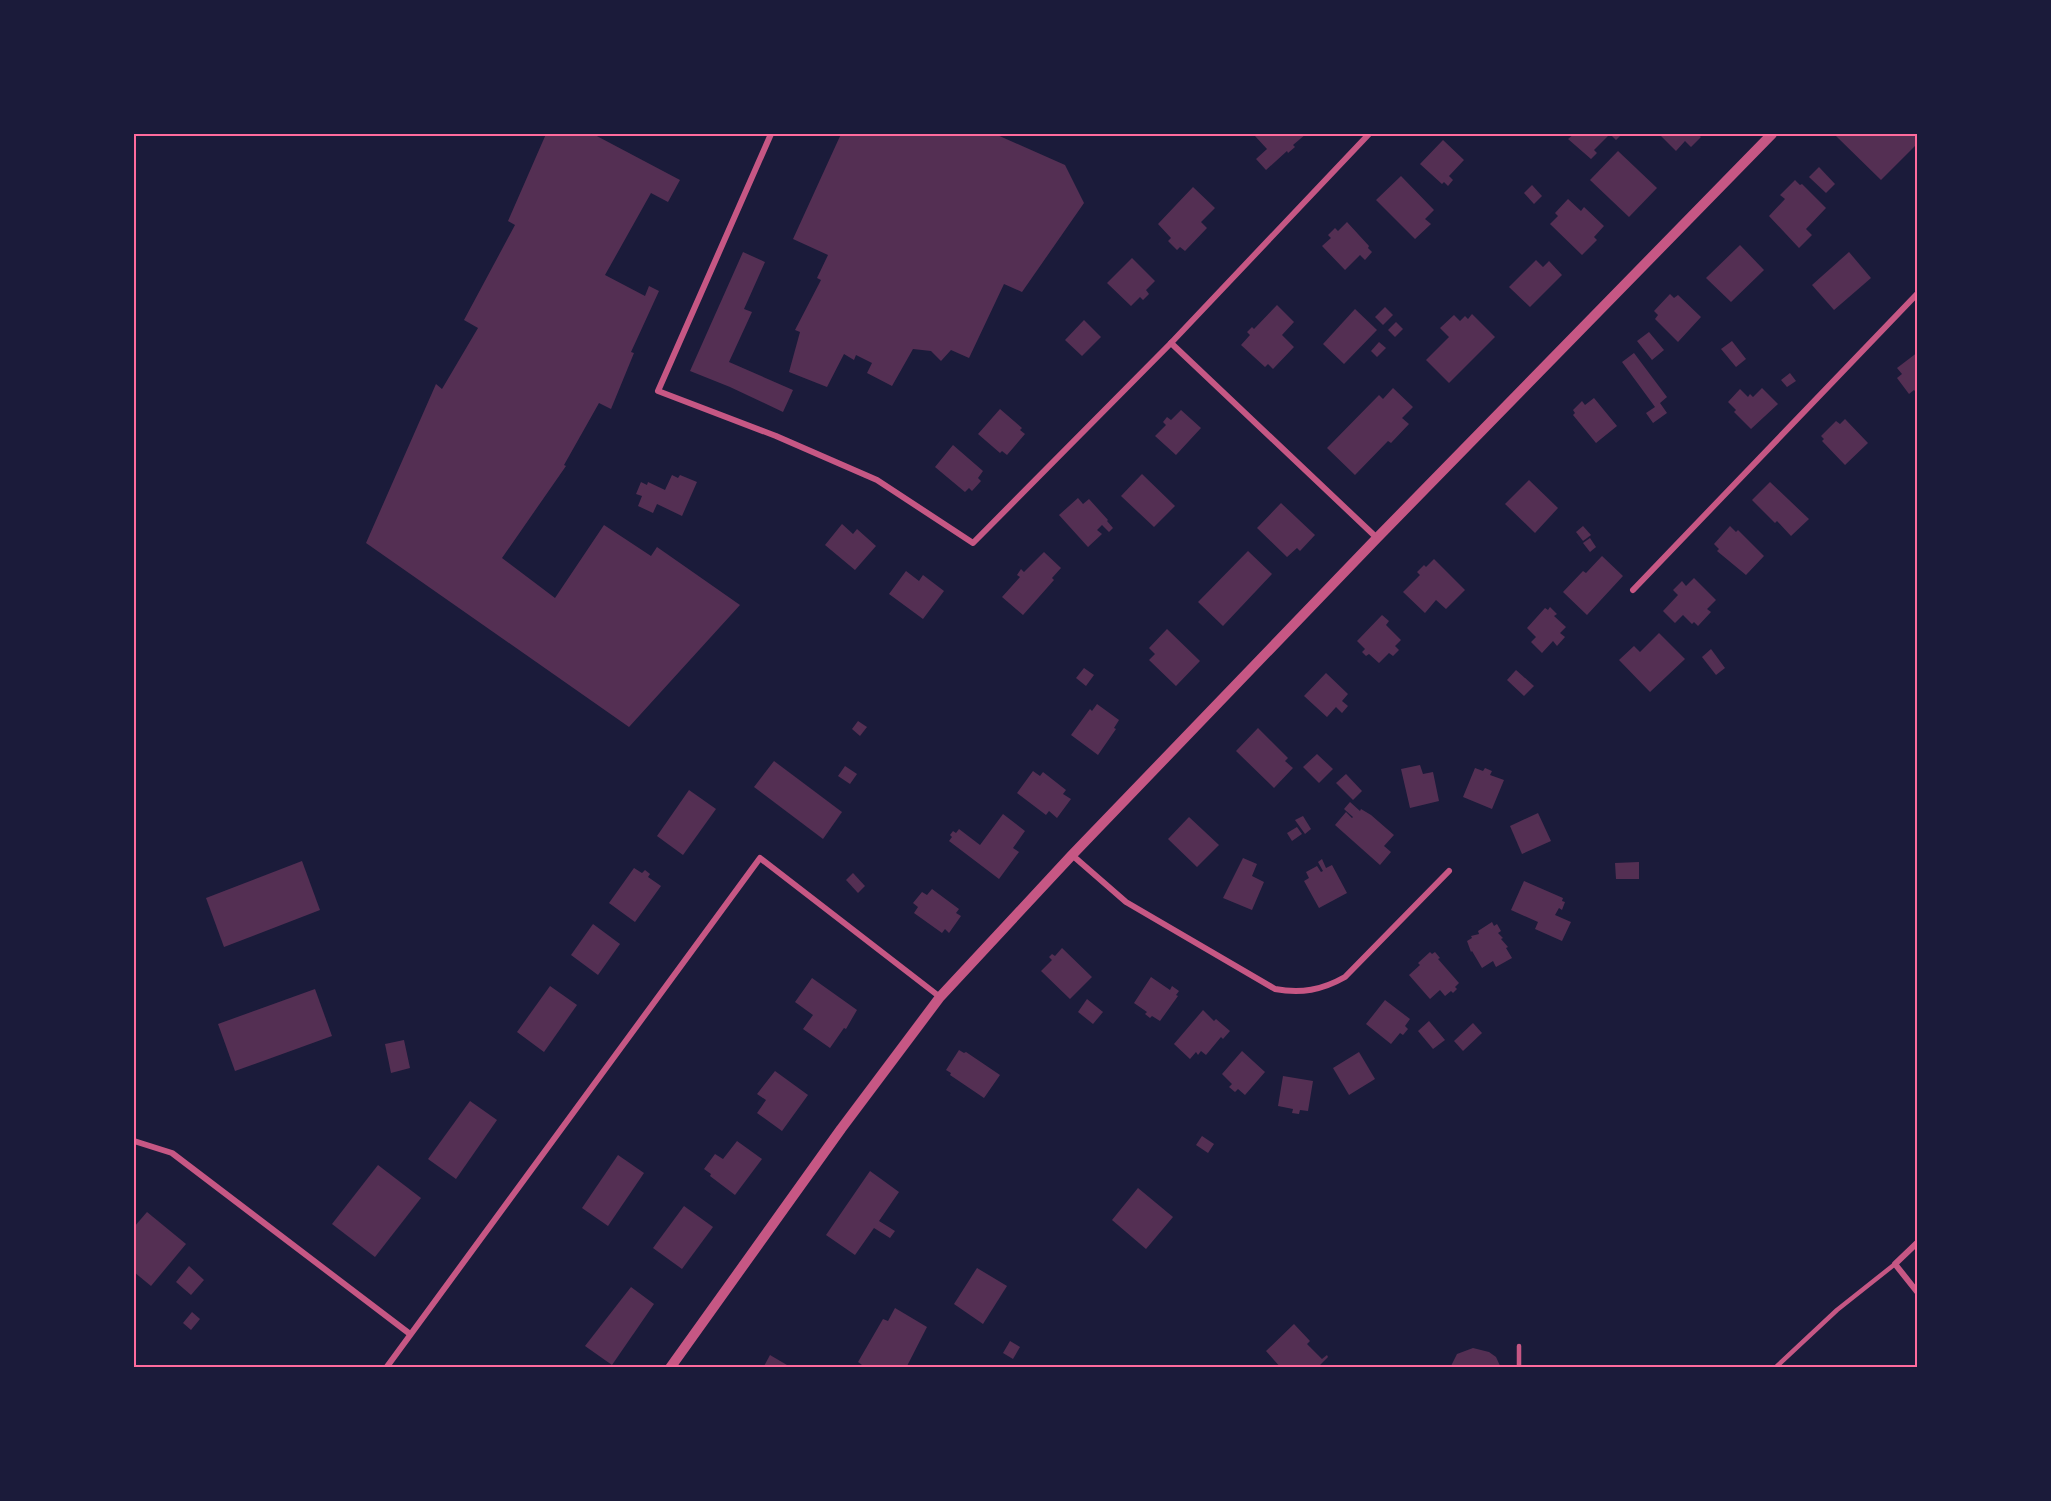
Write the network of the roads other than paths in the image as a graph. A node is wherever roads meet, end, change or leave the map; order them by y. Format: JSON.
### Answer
{"nodes":[{"id":1,"x":771,"y":134,"type":"edge"},
{"id":2,"x":1772,"y":134,"type":"edge"},
{"id":3,"x":1365,"y":135,"type":"edge"},
{"id":4,"x":1917,"y":293,"type":"edge"},
{"id":5,"x":1171,"y":343,"type":"junction"},
{"id":6,"x":1377,"y":538,"type":"junction"},
{"id":7,"x":1633,"y":590,"type":"dead end"},
{"id":8,"x":1072,"y":855,"type":"junction"},
{"id":9,"x":1449,"y":871,"type":"dead end"},
{"id":10,"x":940,"y":997,"type":"junction"},
{"id":11,"x":134,"y":1141,"type":"edge"},
{"id":12,"x":1917,"y":1242,"type":"edge"},
{"id":13,"x":1895,"y":1264,"type":"junction"},
{"id":14,"x":1917,"y":1293,"type":"edge"},
{"id":15,"x":410,"y":1334,"type":"junction"},
{"id":16,"x":1519,"y":1346,"type":"dead end"},
{"id":17,"x":386,"y":1368,"type":"edge"},
{"id":18,"x":670,"y":1368,"type":"edge"},
{"id":19,"x":1519,"y":1368,"type":"edge"},
{"id":20,"x":1775,"y":1368,"type":"edge"}],
"edges":[{"from":1,"to":5,"type":"street"},
{"from":2,"to":6,"type":"street"},
{"from":3,"to":5,"type":"street"},
{"from":4,"to":7,"type":"street"},
{"from":5,"to":6,"type":"street"},
{"from":6,"to":8,"type":"street"},
{"from":8,"to":9,"type":"street"},
{"from":8,"to":10,"type":"street"},
{"from":10,"to":15,"type":"street"},
{"from":10,"to":18,"type":"street"},
{"from":11,"to":15,"type":"street"},
{"from":12,"to":13,"type":"street"},
{"from":13,"to":14,"type":"street"},
{"from":13,"to":20,"type":"lane"},
{"from":15,"to":17,"type":"street"},
{"from":16,"to":19,"type":"lane"}]}
